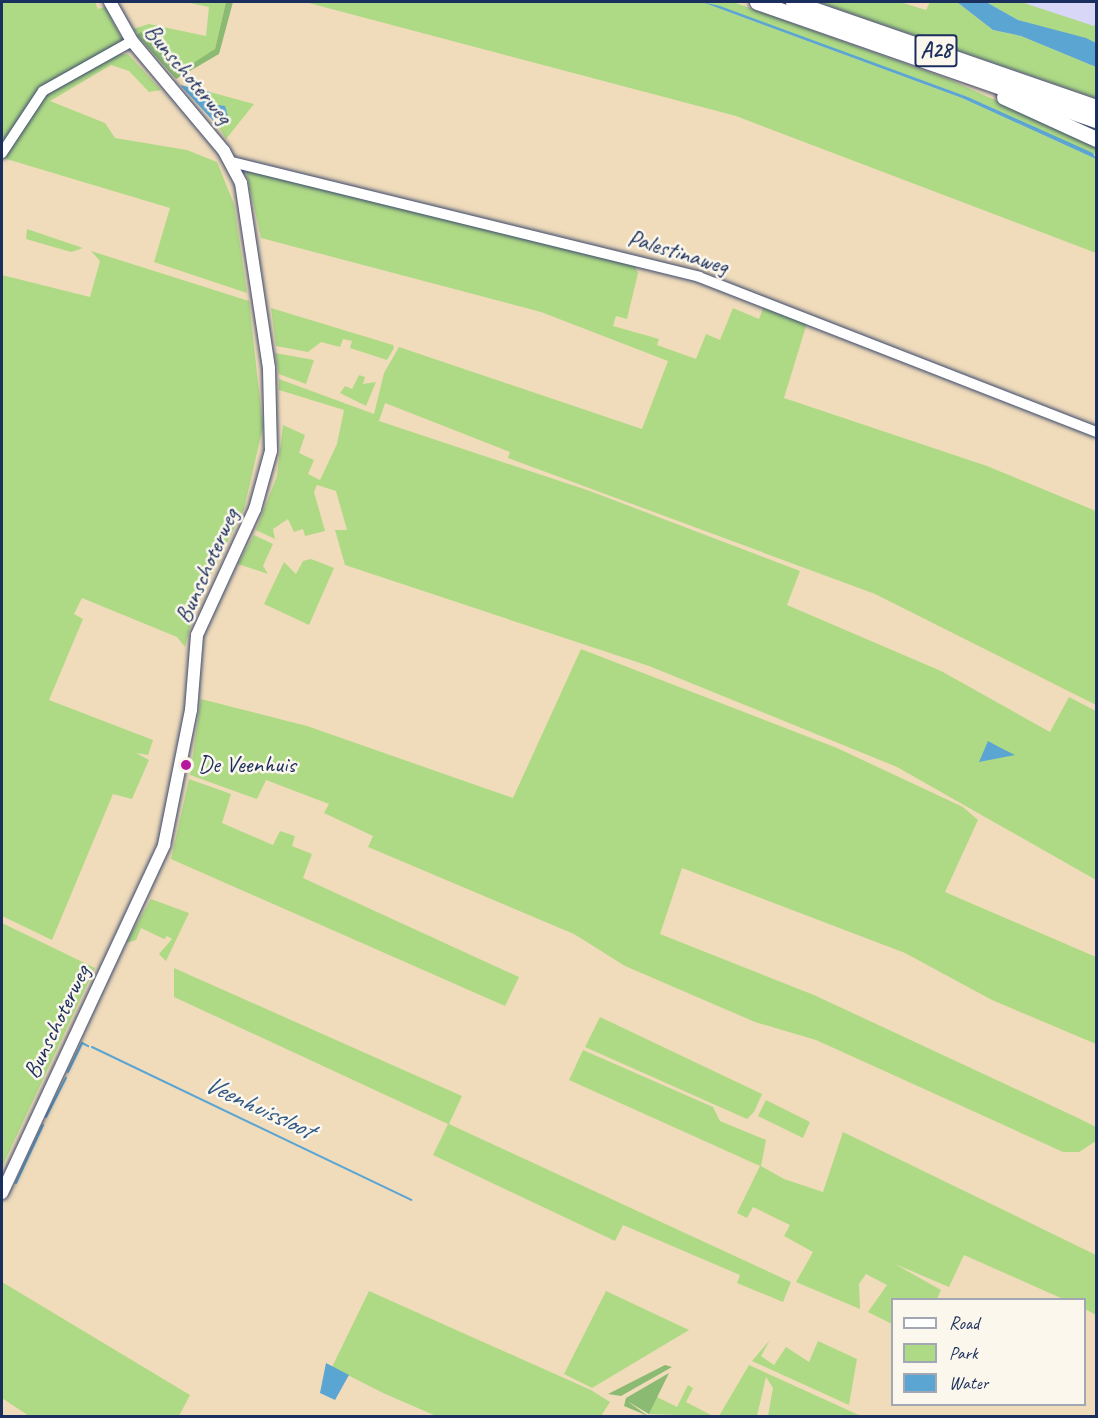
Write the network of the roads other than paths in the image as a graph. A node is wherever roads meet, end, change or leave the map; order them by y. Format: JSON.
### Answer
{"nodes":[{"id":1,"x":110,"y":2,"type":"edge"},
{"id":2,"x":757,"y":2,"type":"edge"},
{"id":3,"x":793,"y":2,"type":"edge"},
{"id":4,"x":132,"y":41,"type":"junction"},
{"id":5,"x":964,"y":73,"type":"junction"},
{"id":6,"x":1096,"y":107,"type":"edge"},
{"id":7,"x":1096,"y":120,"type":"edge"},
{"id":8,"x":1096,"y":139,"type":"edge"},
{"id":9,"x":2,"y":153,"type":"edge"},
{"id":10,"x":232,"y":162,"type":"junction"},
{"id":11,"x":1096,"y":432,"type":"edge"},
{"id":12,"x":2,"y":1193,"type":"edge"}],
"edges":[{"from":1,"to":4,"type":"main road","name":"Bunschoterweg"},
{"from":2,"to":5,"type":"highway","number":"A28"},
{"from":3,"to":6,"type":"highway","number":"A28"},
{"from":4,"to":9,"type":"street"},
{"from":4,"to":10,"type":"main road","name":"Bunschoterweg"},
{"from":5,"to":7,"type":"highway","number":"A28"},
{"from":5,"to":8,"type":"highway","number":"A28"},
{"from":10,"to":11,"type":"street","name":"Palestinaweg"},
{"from":10,"to":12,"type":"main road","name":"Bunschoterweg"}]}
